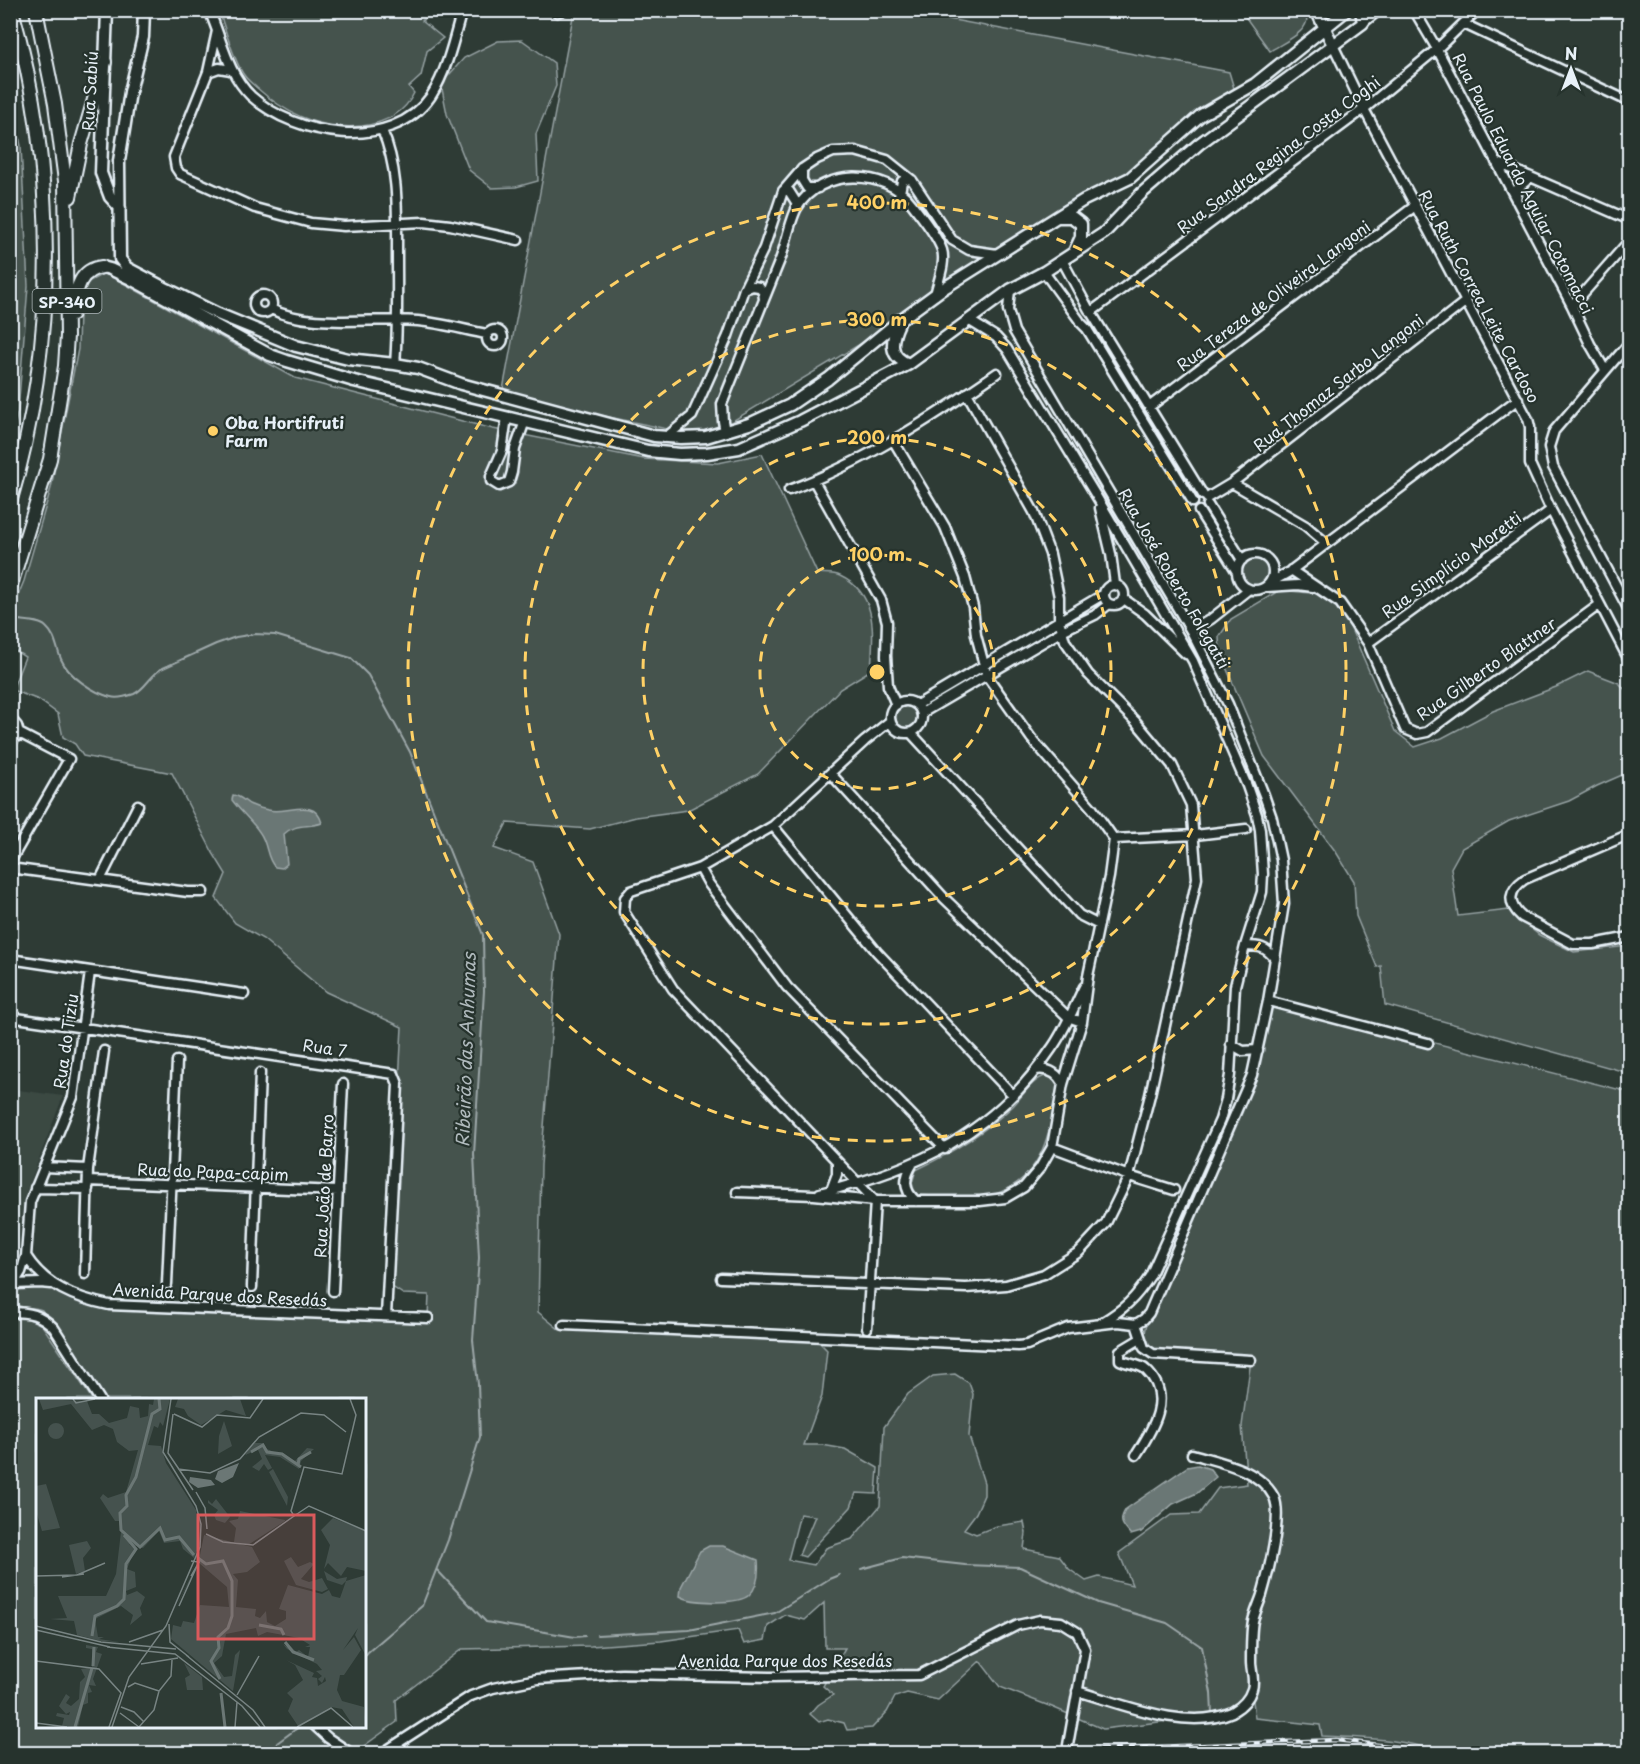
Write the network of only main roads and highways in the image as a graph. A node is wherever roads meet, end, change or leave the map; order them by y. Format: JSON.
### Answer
{"nodes":[{"id":1,"x":12,"y":10,"type":"edge"},
{"id":2,"x":36,"y":10,"type":"edge"},
{"id":3,"x":106,"y":10,"type":"edge"},
{"id":4,"x":144,"y":10,"type":"edge"},
{"id":5,"x":1316,"y":10,"type":"edge"},
{"id":6,"x":1347,"y":10,"type":"edge"},
{"id":7,"x":1367,"y":15,"type":"edge"},
{"id":8,"x":1325,"y":30,"type":"junction"},
{"id":9,"x":10,"y":38,"type":"edge"},
{"id":10,"x":1333,"y":45,"type":"junction"},
{"id":11,"x":105,"y":62,"type":"junction"},
{"id":12,"x":31,"y":91,"type":"junction"},
{"id":13,"x":120,"y":208,"type":"junction"},
{"id":14,"x":1054,"y":218,"type":"junction"},
{"id":15,"x":65,"y":221,"type":"junction"},
{"id":16,"x":1074,"y":253,"type":"junction"},
{"id":17,"x":120,"y":259,"type":"junction"},
{"id":18,"x":102,"y":267,"type":"junction"},
{"id":19,"x":900,"y":320,"type":"junction"},
{"id":20,"x":67,"y":336,"type":"junction"},
{"id":21,"x":319,"y":353,"type":"junction"},
{"id":22,"x":270,"y":355,"type":"junction"},
{"id":23,"x":909,"y":364,"type":"junction"},
{"id":24,"x":10,"y":503,"type":"edge"},
{"id":25,"x":11,"y":587,"type":"edge"}],
"edges":[{"from":1,"to":12,"type":"highway","number":"SP-340"},
{"from":2,"to":15,"type":"highway","number":"SP-340"},
{"from":3,"to":11,"type":"main road","name":"Rua Sabiú"},
{"from":4,"to":13,"type":"main road"},
{"from":5,"to":8,"type":"main road"},
{"from":6,"to":8,"type":"main road"},
{"from":7,"to":10,"type":"main road"},
{"from":8,"to":10,"type":"main road"},
{"from":8,"to":14,"type":"main road"},
{"from":9,"to":12,"type":"highway"},
{"from":10,"to":16,"type":"main road"},
{"from":11,"to":13,"type":"main road","name":"Rua Sabiú"},
{"from":11,"to":15,"type":"highway"},
{"from":12,"to":24,"type":"highway","number":"SP-340"},
{"from":13,"to":17,"type":"main road"},
{"from":14,"to":16,"type":"main road"},
{"from":14,"to":19,"type":"main road"},
{"from":15,"to":20,"type":"highway","number":"SP-340"},
{"from":16,"to":23,"type":"main road"},
{"from":17,"to":18,"type":"main road"},
{"from":17,"to":21,"type":"main road"},
{"from":18,"to":20,"type":"highway"},
{"from":18,"to":22,"type":"main road"},
{"from":19,"to":21,"type":"main road"},
{"from":19,"to":23,"type":"main road"},
{"from":20,"to":25,"type":"highway","number":"SP-340"},
{"from":21,"to":22,"type":"main road"},
{"from":22,"to":23,"type":"main road"}]}
